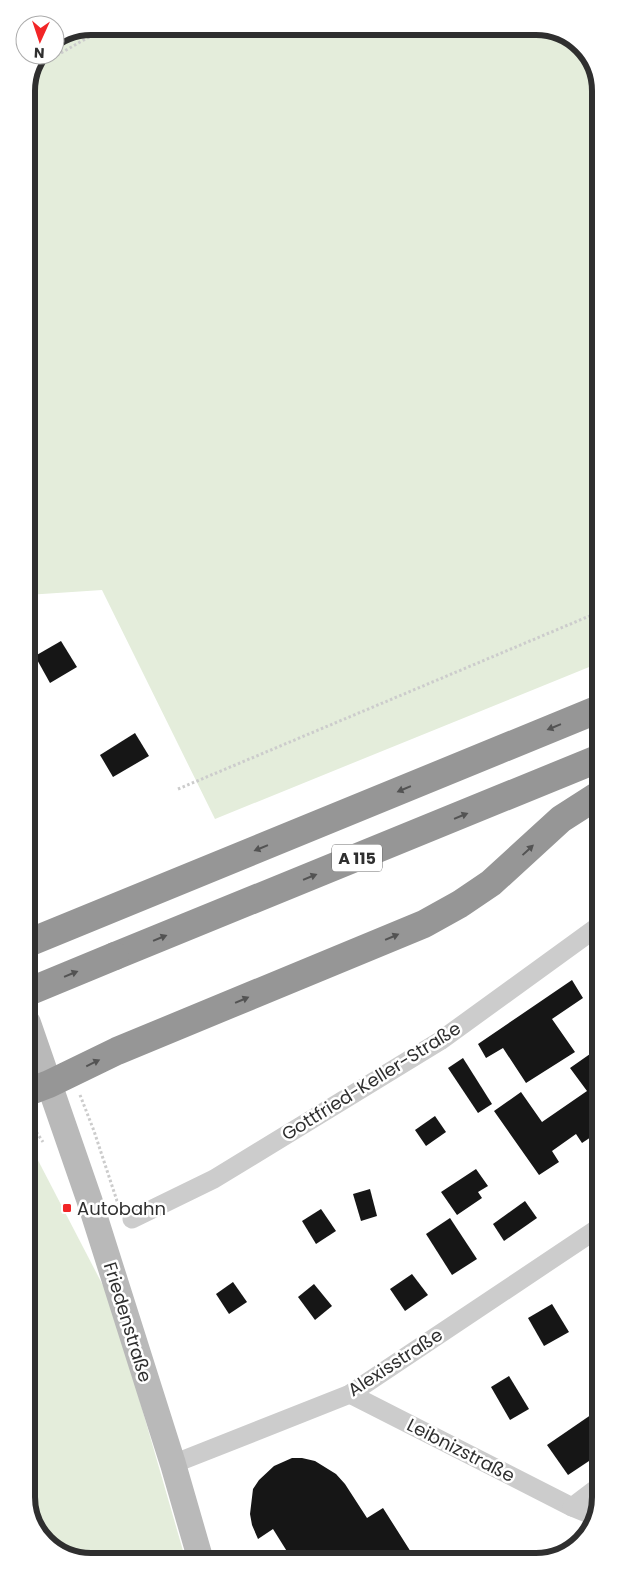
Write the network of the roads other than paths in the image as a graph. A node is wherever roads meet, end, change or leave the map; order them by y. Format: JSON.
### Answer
{"nodes":[{"id":1,"x":592,"y":712,"type":"edge"},
{"id":2,"x":592,"y":761,"type":"edge"},
{"id":3,"x":592,"y":799,"type":"edge"},
{"id":4,"x":592,"y":931,"type":"edge"},
{"id":5,"x":35,"y":940,"type":"edge"},
{"id":6,"x":35,"y":989,"type":"edge"},
{"id":7,"x":35,"y":1068,"type":"edge"},
{"id":8,"x":38,"y":1088,"type":"edge"},
{"id":9,"x":132,"y":1219,"type":"dead end"},
{"id":10,"x":592,"y":1232,"type":"edge"},
{"id":11,"x":350,"y":1394,"type":"junction"},
{"id":12,"x":173,"y":1464,"type":"junction"},
{"id":13,"x":592,"y":1492,"type":"edge"},
{"id":14,"x":572,"y":1507,"type":"junction"},
{"id":15,"x":589,"y":1514,"type":"edge"},
{"id":16,"x":199,"y":1553,"type":"edge"}],
"edges":[{"from":1,"to":5,"type":"highway","number":"A 115","one_way":true},
{"from":6,"to":2,"type":"highway","number":"A 115","one_way":true,"bridge":true},
{"from":8,"to":3,"type":"highway","one_way":true},
{"from":4,"to":9,"type":"street","name":"Gottfried-Keller-Straße"},
{"from":7,"to":8,"type":"main road","name":"Friedenstraße"},
{"from":8,"to":12,"type":"main road","name":"Friedenstraße"},
{"from":10,"to":11,"type":"street","name":"Alexisstraße"},
{"from":11,"to":12,"type":"street","name":"Alexisstraße"},
{"from":11,"to":14,"type":"street","name":"Leibnizstraße"},
{"from":12,"to":16,"type":"main road","name":"Friedenstraße"},
{"from":13,"to":14,"type":"street"},
{"from":14,"to":15,"type":"street","name":"Leibnizstraße"}]}
